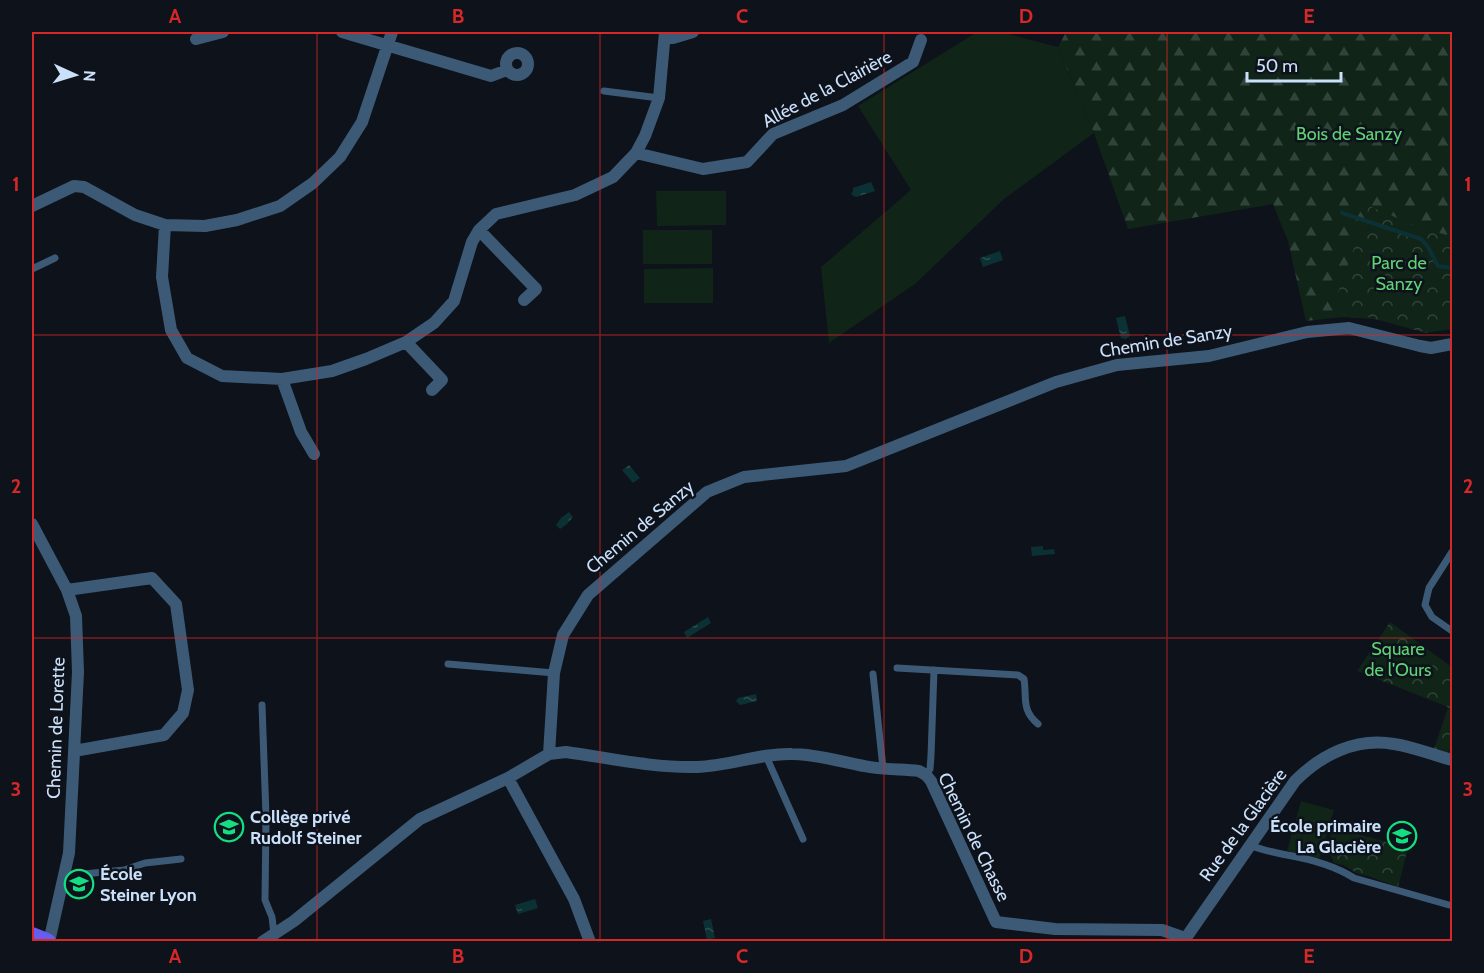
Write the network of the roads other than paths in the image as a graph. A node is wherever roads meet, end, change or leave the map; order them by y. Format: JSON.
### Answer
{"nodes":[{"id":1,"x":223,"y":32,"type":"edge"},
{"id":2,"x":342,"y":32,"type":"edge"},
{"id":3,"x":392,"y":32,"type":"edge"},
{"id":4,"x":693,"y":32,"type":"edge"},
{"id":5,"x":665,"y":35,"type":"edge"},
{"id":6,"x":196,"y":39,"type":"dead end"},
{"id":7,"x":921,"y":40,"type":"dead end"},
{"id":8,"x":388,"y":46,"type":"junction"},
{"id":9,"x":507,"y":70,"type":"dead end"},
{"id":10,"x":604,"y":91,"type":"dead end"},
{"id":11,"x":659,"y":98,"type":"junction"},
{"id":12,"x":636,"y":153,"type":"junction"},
{"id":13,"x":32,"y":206,"type":"edge"},
{"id":14,"x":165,"y":225,"type":"junction"},
{"id":15,"x":479,"y":230,"type":"junction"},
{"id":16,"x":56,"y":258,"type":"dead end"},
{"id":17,"x":32,"y":269,"type":"edge"},
{"id":18,"x":524,"y":300,"type":"dead end"},
{"id":19,"x":406,"y":342,"type":"junction"},
{"id":20,"x":1452,"y":344,"type":"edge"},
{"id":21,"x":282,"y":379,"type":"junction"},
{"id":22,"x":432,"y":390,"type":"dead end"},
{"id":23,"x":314,"y":454,"type":"dead end"},
{"id":24,"x":32,"y":524,"type":"edge"},
{"id":25,"x":1452,"y":552,"type":"edge"},
{"id":26,"x":67,"y":590,"type":"junction"},
{"id":27,"x":1452,"y":631,"type":"edge"},
{"id":28,"x":448,"y":664,"type":"dead end"},
{"id":29,"x":897,"y":668,"type":"dead end"},
{"id":30,"x":934,"y":670,"type":"junction"},
{"id":31,"x":554,"y":673,"type":"junction"},
{"id":32,"x":873,"y":674,"type":"dead end"},
{"id":33,"x":262,"y":705,"type":"dead end"},
{"id":34,"x":1038,"y":724,"type":"dead end"},
{"id":35,"x":74,"y":751,"type":"junction"},
{"id":36,"x":549,"y":754,"type":"junction"},
{"id":37,"x":766,"y":756,"type":"junction"},
{"id":38,"x":1452,"y":760,"type":"edge"},
{"id":39,"x":884,"y":768,"type":"junction"},
{"id":40,"x":926,"y":775,"type":"junction"},
{"id":41,"x":508,"y":778,"type":"junction"},
{"id":42,"x":803,"y":839,"type":"dead end"},
{"id":43,"x":1250,"y":845,"type":"junction"},
{"id":44,"x":181,"y":860,"type":"dead end"},
{"id":45,"x":64,"y":876,"type":"junction"},
{"id":46,"x":1449,"y":904,"type":"dead end"},
{"id":47,"x":274,"y":934,"type":"junction"},
{"id":48,"x":32,"y":936,"type":"edge"},
{"id":49,"x":1184,"y":940,"type":"edge"},
{"id":50,"x":48,"y":942,"type":"edge"},
{"id":51,"x":262,"y":942,"type":"edge"},
{"id":52,"x":590,"y":942,"type":"edge"}],
"edges":[{"from":1,"to":6,"type":"street"},
{"from":2,"to":8,"type":"street"},
{"from":3,"to":8,"type":"street"},
{"from":4,"to":5,"type":"street"},
{"from":5,"to":11,"type":"street"},
{"from":7,"to":12,"type":"street","name":"Allée de la Clairière"},
{"from":8,"to":9,"type":"street"},
{"from":8,"to":14,"type":"street"},
{"from":10,"to":11,"type":"lane"},
{"from":11,"to":12,"type":"street"},
{"from":12,"to":15,"type":"street"},
{"from":13,"to":14,"type":"street"},
{"from":14,"to":21,"type":"street"},
{"from":15,"to":18,"type":"street"},
{"from":15,"to":19,"type":"street"},
{"from":16,"to":17,"type":"lane"},
{"from":19,"to":21,"type":"street"},
{"from":19,"to":22,"type":"street"},
{"from":20,"to":31,"type":"street","name":"Chemin de Sanzy"},
{"from":21,"to":23,"type":"street"},
{"from":24,"to":26,"type":"street","name":"Chemin de Lorette"},
{"from":25,"to":27,"type":"lane"},
{"from":26,"to":35,"type":"street","name":"Chemin de Lorette"},
{"from":26,"to":35,"type":"street"},
{"from":28,"to":31,"type":"lane"},
{"from":29,"to":30,"type":"lane"},
{"from":30,"to":34,"type":"lane"},
{"from":30,"to":40,"type":"lane"},
{"from":31,"to":36,"type":"street","name":"Chemin de Sanzy"},
{"from":32,"to":39,"type":"lane"},
{"from":33,"to":47,"type":"lane"},
{"from":35,"to":45,"type":"street","name":"Chemin de Lorette"},
{"from":36,"to":37,"type":"street","name":"Chemin de Chasse"},
{"from":36,"to":41,"type":"street"},
{"from":37,"to":39,"type":"street","name":"Chemin de Chasse"},
{"from":37,"to":42,"type":"lane"},
{"from":38,"to":43,"type":"street","name":"Rue de la Glacière"},
{"from":39,"to":40,"type":"street","name":"Chemin de Chasse"},
{"from":40,"to":49,"type":"street","name":"Chemin de Chasse"},
{"from":41,"to":47,"type":"street"},
{"from":41,"to":52,"type":"street"},
{"from":43,"to":46,"type":"lane"},
{"from":43,"to":49,"type":"street","name":"Rue de la Glacière"},
{"from":44,"to":45,"type":"lane"},
{"from":45,"to":50,"type":"street","name":"Chemin de Lorette"},
{"from":47,"to":51,"type":"street"},
{"from":48,"to":50,"type":"main road"}]}
